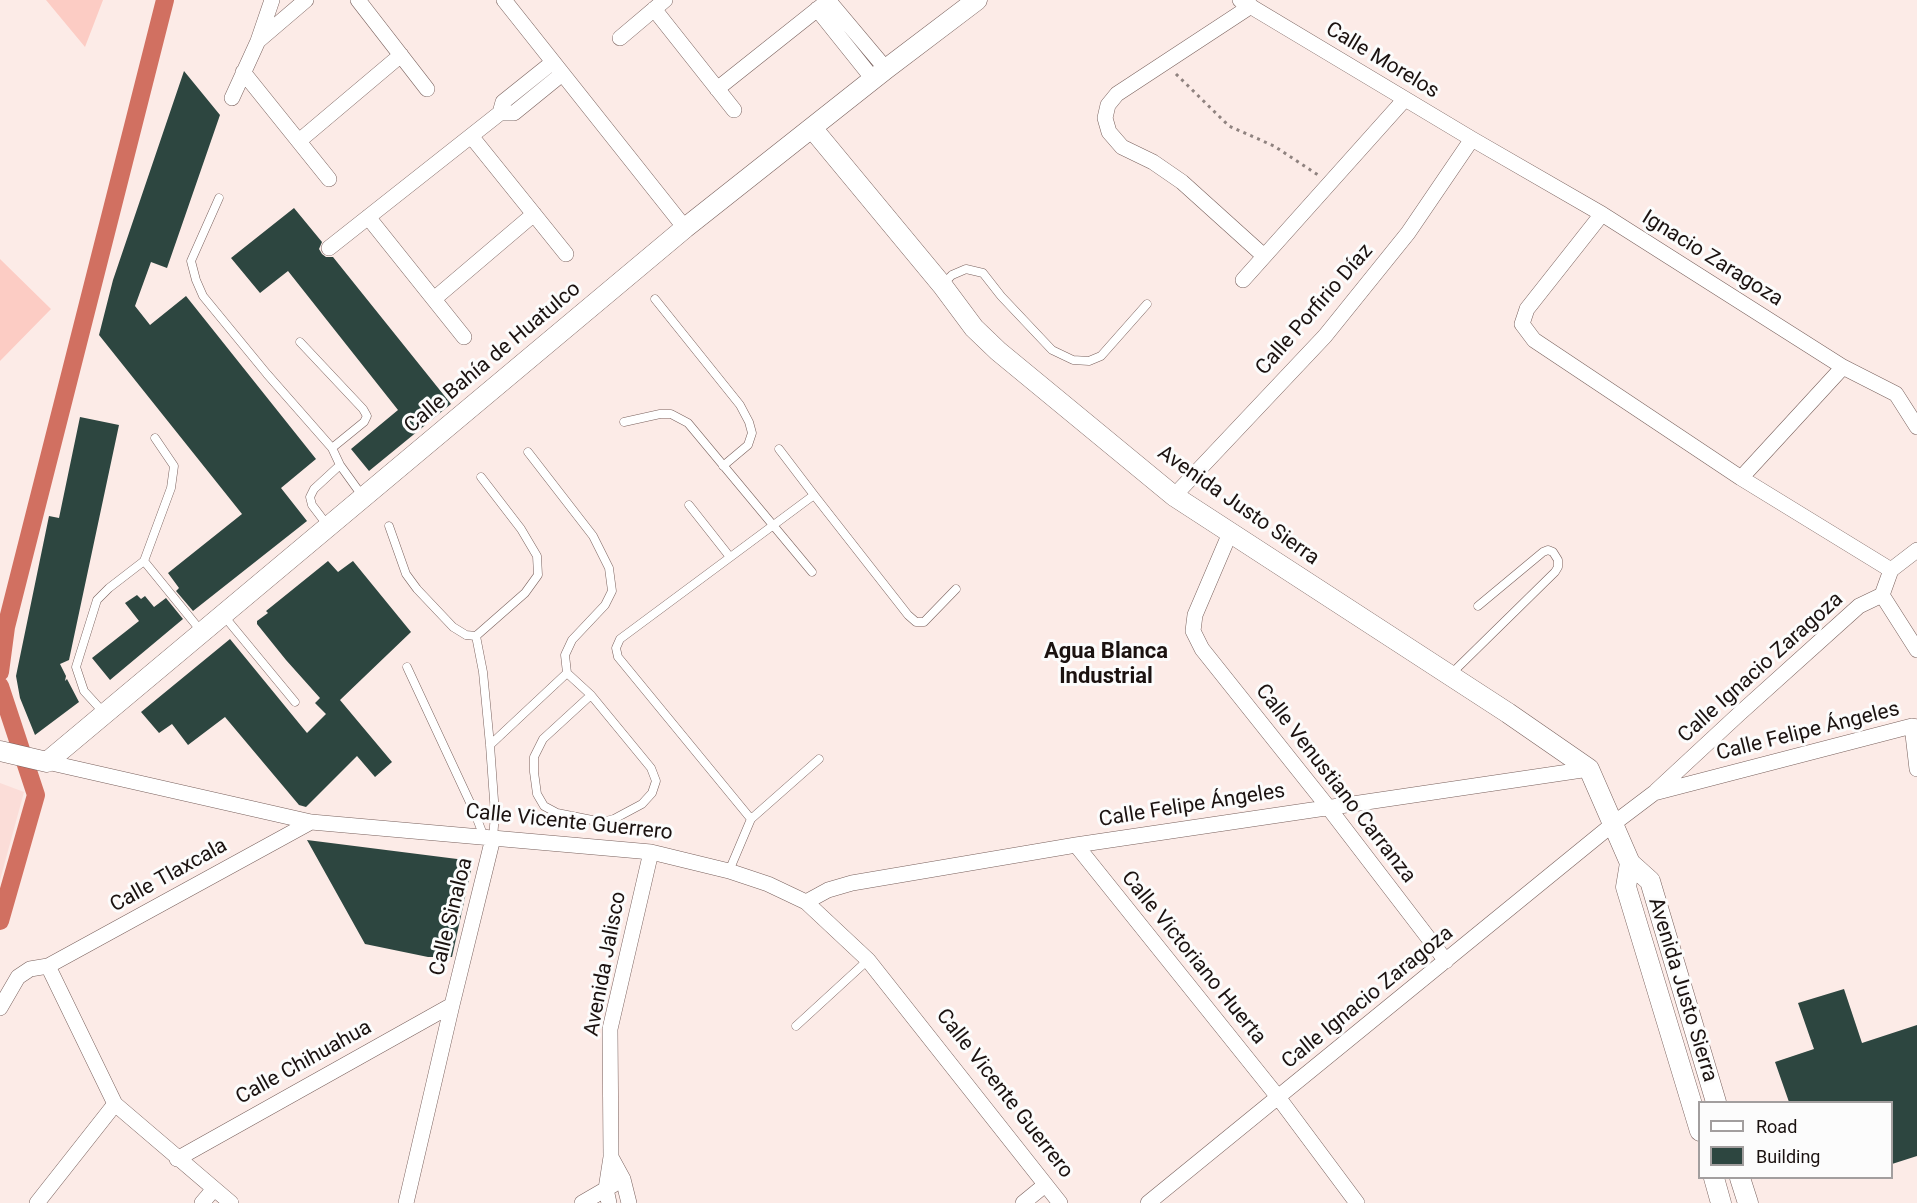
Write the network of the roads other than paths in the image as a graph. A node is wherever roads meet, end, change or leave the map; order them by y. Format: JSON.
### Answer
{"nodes":[{"id":1,"x":272,"y":0,"type":"edge"},
{"id":2,"x":306,"y":0,"type":"edge"},
{"id":3,"x":358,"y":0,"type":"edge"},
{"id":4,"x":504,"y":0,"type":"edge"},
{"id":5,"x":977,"y":0,"type":"edge"},
{"id":6,"x":825,"y":3,"type":"edge"},
{"id":7,"x":1246,"y":3,"type":"edge"},
{"id":8,"x":660,"y":5,"type":"edge"},
{"id":9,"x":620,"y":38,"type":"dead end"},
{"id":10,"x":258,"y":41,"type":"junction"},
{"id":11,"x":401,"y":55,"type":"junction"},
{"id":12,"x":558,"y":68,"type":"junction"},
{"id":13,"x":243,"y":72,"type":"junction"},
{"id":14,"x":879,"y":74,"type":"junction"},
{"id":15,"x":427,"y":88,"type":"dead end"},
{"id":16,"x":717,"y":89,"type":"junction"},
{"id":17,"x":232,"y":98,"type":"dead end"},
{"id":18,"x":1405,"y":99,"type":"junction"},
{"id":19,"x":734,"y":110,"type":"dead end"},
{"id":20,"x":812,"y":128,"type":"junction"},
{"id":21,"x":471,"y":136,"type":"junction"},
{"id":22,"x":1472,"y":139,"type":"junction"},
{"id":23,"x":299,"y":141,"type":"junction"},
{"id":24,"x":329,"y":179,"type":"dead end"},
{"id":25,"x":219,"y":198,"type":"dead end"},
{"id":26,"x":534,"y":214,"type":"junction"},
{"id":27,"x":1602,"y":214,"type":"junction"},
{"id":28,"x":368,"y":217,"type":"junction"},
{"id":29,"x":685,"y":228,"type":"junction"},
{"id":30,"x":329,"y":248,"type":"dead end"},
{"id":31,"x":566,"y":254,"type":"dead end"},
{"id":32,"x":1264,"y":256,"type":"junction"},
{"id":33,"x":1243,"y":280,"type":"dead end"},
{"id":34,"x":942,"y":285,"type":"junction"},
{"id":35,"x":434,"y":299,"type":"junction"},
{"id":36,"x":655,"y":299,"type":"dead end"},
{"id":37,"x":1147,"y":304,"type":"dead end"},
{"id":38,"x":464,"y":337,"type":"dead end"},
{"id":39,"x":300,"y":342,"type":"dead end"},
{"id":40,"x":1843,"y":367,"type":"junction"},
{"id":41,"x":624,"y":422,"type":"dead end"},
{"id":42,"x":1917,"y":427,"type":"edge"},
{"id":43,"x":155,"y":438,"type":"dead end"},
{"id":44,"x":332,"y":448,"type":"junction"},
{"id":45,"x":779,"y":449,"type":"dead end"},
{"id":46,"x":528,"y":452,"type":"dead end"},
{"id":47,"x":340,"y":465,"type":"junction"},
{"id":48,"x":723,"y":466,"type":"junction"},
{"id":49,"x":481,"y":477,"type":"dead end"},
{"id":50,"x":1740,"y":478,"type":"junction"},
{"id":51,"x":814,"y":495,"type":"junction"},
{"id":52,"x":1174,"y":496,"type":"junction"},
{"id":53,"x":364,"y":498,"type":"junction"},
{"id":54,"x":688,"y":505,"type":"dead end"},
{"id":55,"x":772,"y":525,"type":"junction"},
{"id":56,"x":389,"y":526,"type":"dead end"},
{"id":57,"x":329,"y":527,"type":"junction"},
{"id":58,"x":1230,"y":533,"type":"junction"},
{"id":59,"x":1917,"y":550,"type":"edge"},
{"id":60,"x":730,"y":557,"type":"junction"},
{"id":61,"x":144,"y":561,"type":"junction"},
{"id":62,"x":1890,"y":570,"type":"junction"},
{"id":63,"x":812,"y":572,"type":"dead end"},
{"id":64,"x":956,"y":589,"type":"dead end"},
{"id":65,"x":1882,"y":595,"type":"junction"},
{"id":66,"x":1478,"y":606,"type":"dead end"},
{"id":67,"x":223,"y":615,"type":"junction"},
{"id":68,"x":202,"y":633,"type":"junction"},
{"id":69,"x":476,"y":636,"type":"junction"},
{"id":70,"x":1917,"y":650,"type":"edge"},
{"id":71,"x":407,"y":667,"type":"dead end"},
{"id":72,"x":567,"y":673,"type":"junction"},
{"id":73,"x":1450,"y":675,"type":"junction"},
{"id":74,"x":591,"y":696,"type":"junction"},
{"id":75,"x":295,"y":702,"type":"dead end"},
{"id":76,"x":105,"y":714,"type":"junction"},
{"id":77,"x":1915,"y":727,"type":"edge"},
{"id":78,"x":490,"y":745,"type":"junction"},
{"id":79,"x":3,"y":752,"type":"edge"},
{"id":80,"x":819,"y":759,"type":"dead end"},
{"id":81,"x":44,"y":762,"type":"junction"},
{"id":82,"x":1589,"y":769,"type":"junction"},
{"id":83,"x":1917,"y":769,"type":"edge"},
{"id":84,"x":1654,"y":793,"type":"junction"},
{"id":85,"x":1328,"y":807,"type":"junction"},
{"id":86,"x":751,"y":819,"type":"junction"},
{"id":87,"x":311,"y":822,"type":"junction"},
{"id":88,"x":1613,"y":824,"type":"junction"},
{"id":89,"x":489,"y":838,"type":"junction"},
{"id":90,"x":1076,"y":845,"type":"junction"},
{"id":91,"x":651,"y":852,"type":"junction"},
{"id":92,"x":1630,"y":863,"type":"junction"},
{"id":93,"x":729,"y":871,"type":"junction"},
{"id":94,"x":806,"y":902,"type":"junction"},
{"id":95,"x":868,"y":960,"type":"junction"},
{"id":96,"x":1446,"y":961,"type":"junction"},
{"id":97,"x":48,"y":966,"type":"junction"},
{"id":98,"x":452,"y":1005,"type":"junction"},
{"id":99,"x":0,"y":1008,"type":"edge"},
{"id":100,"x":796,"y":1026,"type":"dead end"},
{"id":101,"x":1278,"y":1097,"type":"junction"},
{"id":102,"x":1716,"y":1101,"type":"edge"},
{"id":103,"x":115,"y":1104,"type":"junction"},
{"id":104,"x":1698,"y":1120,"type":"edge"},
{"id":105,"x":611,"y":1157,"type":"junction"},
{"id":106,"x":177,"y":1159,"type":"junction"},
{"id":107,"x":623,"y":1179,"type":"junction"},
{"id":108,"x":1713,"y":1179,"type":"edge"},
{"id":109,"x":1740,"y":1179,"type":"edge"},
{"id":110,"x":1045,"y":1185,"type":"junction"},
{"id":111,"x":214,"y":1189,"type":"junction"},
{"id":112,"x":607,"y":1196,"type":"edge"},
{"id":113,"x":37,"y":1203,"type":"edge"},
{"id":114,"x":202,"y":1203,"type":"edge"},
{"id":115,"x":231,"y":1203,"type":"edge"},
{"id":116,"x":406,"y":1203,"type":"edge"},
{"id":117,"x":582,"y":1203,"type":"edge"},
{"id":118,"x":629,"y":1203,"type":"edge"},
{"id":119,"x":1023,"y":1203,"type":"edge"},
{"id":120,"x":1060,"y":1203,"type":"edge"},
{"id":121,"x":1148,"y":1203,"type":"edge"},
{"id":122,"x":1358,"y":1203,"type":"edge"},
{"id":123,"x":1721,"y":1203,"type":"edge"},
{"id":124,"x":1748,"y":1203,"type":"edge"}],
"edges":[{"from":1,"to":10,"type":"street"},
{"from":2,"to":10,"type":"street"},
{"from":3,"to":11,"type":"street"},
{"from":4,"to":12,"type":"street"},
{"from":5,"to":14,"type":"street","name":"Calle Bahía de Huatulco"},
{"from":6,"to":14,"type":"street"},
{"from":6,"to":16,"type":"street"},
{"from":7,"to":18,"type":"street","name":"Calle Morelos"},
{"from":7,"to":32,"type":"street"},
{"from":8,"to":9,"type":"street"},
{"from":8,"to":16,"type":"street"},
{"from":10,"to":13,"type":"street"},
{"from":11,"to":15,"type":"street"},
{"from":11,"to":23,"type":"street"},
{"from":12,"to":21,"type":"street"},
{"from":12,"to":29,"type":"street"},
{"from":13,"to":17,"type":"street"},
{"from":13,"to":23,"type":"street"},
{"from":14,"to":20,"type":"street","name":"Calle Bahía de Huatulco"},
{"from":16,"to":19,"type":"street"},
{"from":18,"to":22,"type":"street","name":"Calle Morelos"},
{"from":18,"to":32,"type":"street"},
{"from":20,"to":29,"type":"street","name":"Calle Bahía de Huatulco"},
{"from":20,"to":34,"type":"street","name":"Avenida Justo Sierra"},
{"from":21,"to":26,"type":"street"},
{"from":21,"to":28,"type":"street"},
{"from":22,"to":27,"type":"street","name":"Ignacio Zaragoza"},
{"from":22,"to":52,"type":"street","name":"Calle Porfirio Díaz"},
{"from":23,"to":24,"type":"street"},
{"from":25,"to":44,"type":"lane"},
{"from":26,"to":31,"type":"street"},
{"from":26,"to":35,"type":"street"},
{"from":27,"to":40,"type":"street","name":"Ignacio Zaragoza"},
{"from":27,"to":50,"type":"street"},
{"from":28,"to":30,"type":"street"},
{"from":28,"to":35,"type":"street"},
{"from":29,"to":53,"type":"street","name":"Calle Bahía de Huatulco"},
{"from":32,"to":33,"type":"street"},
{"from":34,"to":37,"type":"lane"},
{"from":34,"to":52,"type":"street","name":"Avenida Justo Sierra"},
{"from":35,"to":38,"type":"street"},
{"from":36,"to":48,"type":"lane"},
{"from":39,"to":44,"type":"lane"},
{"from":40,"to":42,"type":"street","name":"Ignacio Zaragoza"},
{"from":40,"to":50,"type":"street"},
{"from":41,"to":48,"type":"lane"},
{"from":43,"to":61,"type":"lane"},
{"from":44,"to":47,"type":"lane"},
{"from":45,"to":51,"type":"lane"},
{"from":46,"to":72,"type":"lane"},
{"from":47,"to":53,"type":"lane"},
{"from":47,"to":57,"type":"lane"},
{"from":48,"to":55,"type":"lane"},
{"from":49,"to":69,"type":"lane"},
{"from":50,"to":62,"type":"street"},
{"from":51,"to":55,"type":"lane"},
{"from":51,"to":64,"type":"lane"},
{"from":52,"to":58,"type":"street","name":"Avenida Justo Sierra"},
{"from":53,"to":57,"type":"street","name":"Calle Bahía de Huatulco"},
{"from":54,"to":60,"type":"lane"},
{"from":55,"to":60,"type":"lane"},
{"from":55,"to":63,"type":"lane"},
{"from":56,"to":69,"type":"lane"},
{"from":57,"to":67,"type":"street","name":"Calle Bahía de Huatulco"},
{"from":58,"to":73,"type":"street","name":"Avenida Justo Sierra"},
{"from":58,"to":85,"type":"street","name":"Calle Venustiano Carranza"},
{"from":59,"to":62,"type":"street"},
{"from":60,"to":86,"type":"lane"},
{"from":61,"to":68,"type":"lane"},
{"from":61,"to":76,"type":"lane"},
{"from":62,"to":65,"type":"street"},
{"from":65,"to":70,"type":"street"},
{"from":65,"to":84,"type":"street","name":"Calle Ignacio Zaragoza"},
{"from":66,"to":73,"type":"lane"},
{"from":67,"to":68,"type":"street","name":"Calle Bahía de Huatulco"},
{"from":67,"to":75,"type":"lane"},
{"from":68,"to":76,"type":"street","name":"Calle Bahía de Huatulco"},
{"from":69,"to":78,"type":"lane","name":"Calle Sinaloa"},
{"from":71,"to":89,"type":"lane"},
{"from":72,"to":74,"type":"lane"},
{"from":72,"to":78,"type":"lane"},
{"from":73,"to":82,"type":"street","name":"Avenida Justo Sierra"},
{"from":74,"to":74,"type":"lane"},
{"from":76,"to":81,"type":"street","name":"Calle Bahía de Huatulco"},
{"from":77,"to":83,"type":"street"},
{"from":77,"to":84,"type":"street","name":"Calle Felipe Ángeles"},
{"from":78,"to":89,"type":"lane","name":"Calle Sinaloa"},
{"from":79,"to":81,"type":"street","name":"Calle Vicente Guerrero"},
{"from":80,"to":86,"type":"lane"},
{"from":81,"to":87,"type":"street","name":"Calle Vicente Guerrero"},
{"from":82,"to":85,"type":"street","name":"Calle Felipe Ángeles"},
{"from":82,"to":88,"type":"street","name":"Avenida Justo Sierra"},
{"from":84,"to":88,"type":"street","name":"Calle Felipe Ángeles"},
{"from":85,"to":90,"type":"street","name":"Calle Felipe Ángeles"},
{"from":85,"to":96,"type":"street","name":"Calle Venustiano Carranza"},
{"from":86,"to":93,"type":"lane"},
{"from":87,"to":89,"type":"street","name":"Calle Vicente Guerrero"},
{"from":87,"to":97,"type":"street","name":"Calle Tlaxcala"},
{"from":88,"to":92,"type":"street","name":"Avenida Justo Sierra"},
{"from":88,"to":96,"type":"street","name":"Calle Ignacio Zaragoza"},
{"from":89,"to":91,"type":"street","name":"Calle Vicente Guerrero"},
{"from":89,"to":98,"type":"street","name":"Calle Sinaloa"},
{"from":90,"to":94,"type":"street","name":"Calle Felipe Ángeles"},
{"from":90,"to":101,"type":"street","name":"Calle Victoriano Huerta"},
{"from":91,"to":93,"type":"street","name":"Calle Vicente Guerrero"},
{"from":91,"to":105,"type":"street","name":"Avenida Jalisco"},
{"from":92,"to":102,"type":"street","name":"Avenida Justo Sierra"},
{"from":92,"to":104,"type":"street","name":"Avenida Justo Sierra"},
{"from":93,"to":94,"type":"street","name":"Calle Vicente Guerrero"},
{"from":94,"to":95,"type":"street","name":"Calle Vicente Guerrero"},
{"from":95,"to":100,"type":"lane"},
{"from":95,"to":110,"type":"street","name":"Calle Vicente Guerrero"},
{"from":96,"to":101,"type":"street","name":"Calle Ignacio Zaragoza"},
{"from":97,"to":99,"type":"street","name":"Calle Tlaxcala"},
{"from":97,"to":103,"type":"street"},
{"from":98,"to":106,"type":"street","name":"Calle Chihuahua"},
{"from":98,"to":116,"type":"street","name":"Calle Sinaloa"},
{"from":101,"to":121,"type":"street","name":"Calle Ignacio Zaragoza"},
{"from":101,"to":122,"type":"street","name":"Calle Victoriano Huerta"},
{"from":103,"to":106,"type":"street"},
{"from":103,"to":113,"type":"street"},
{"from":105,"to":107,"type":"street","name":"Avenida Jalisco"},
{"from":105,"to":112,"type":"street","name":"Avenida Jalisco"},
{"from":106,"to":111,"type":"street"},
{"from":107,"to":112,"type":"street"},
{"from":107,"to":118,"type":"street","name":"Avenida Jalisco"},
{"from":108,"to":123,"type":"street"},
{"from":109,"to":124,"type":"street"},
{"from":110,"to":119,"type":"street"},
{"from":110,"to":120,"type":"street","name":"Calle Vicente Guerrero"},
{"from":111,"to":114,"type":"street"},
{"from":111,"to":115,"type":"street"},
{"from":112,"to":117,"type":"street"}]}
